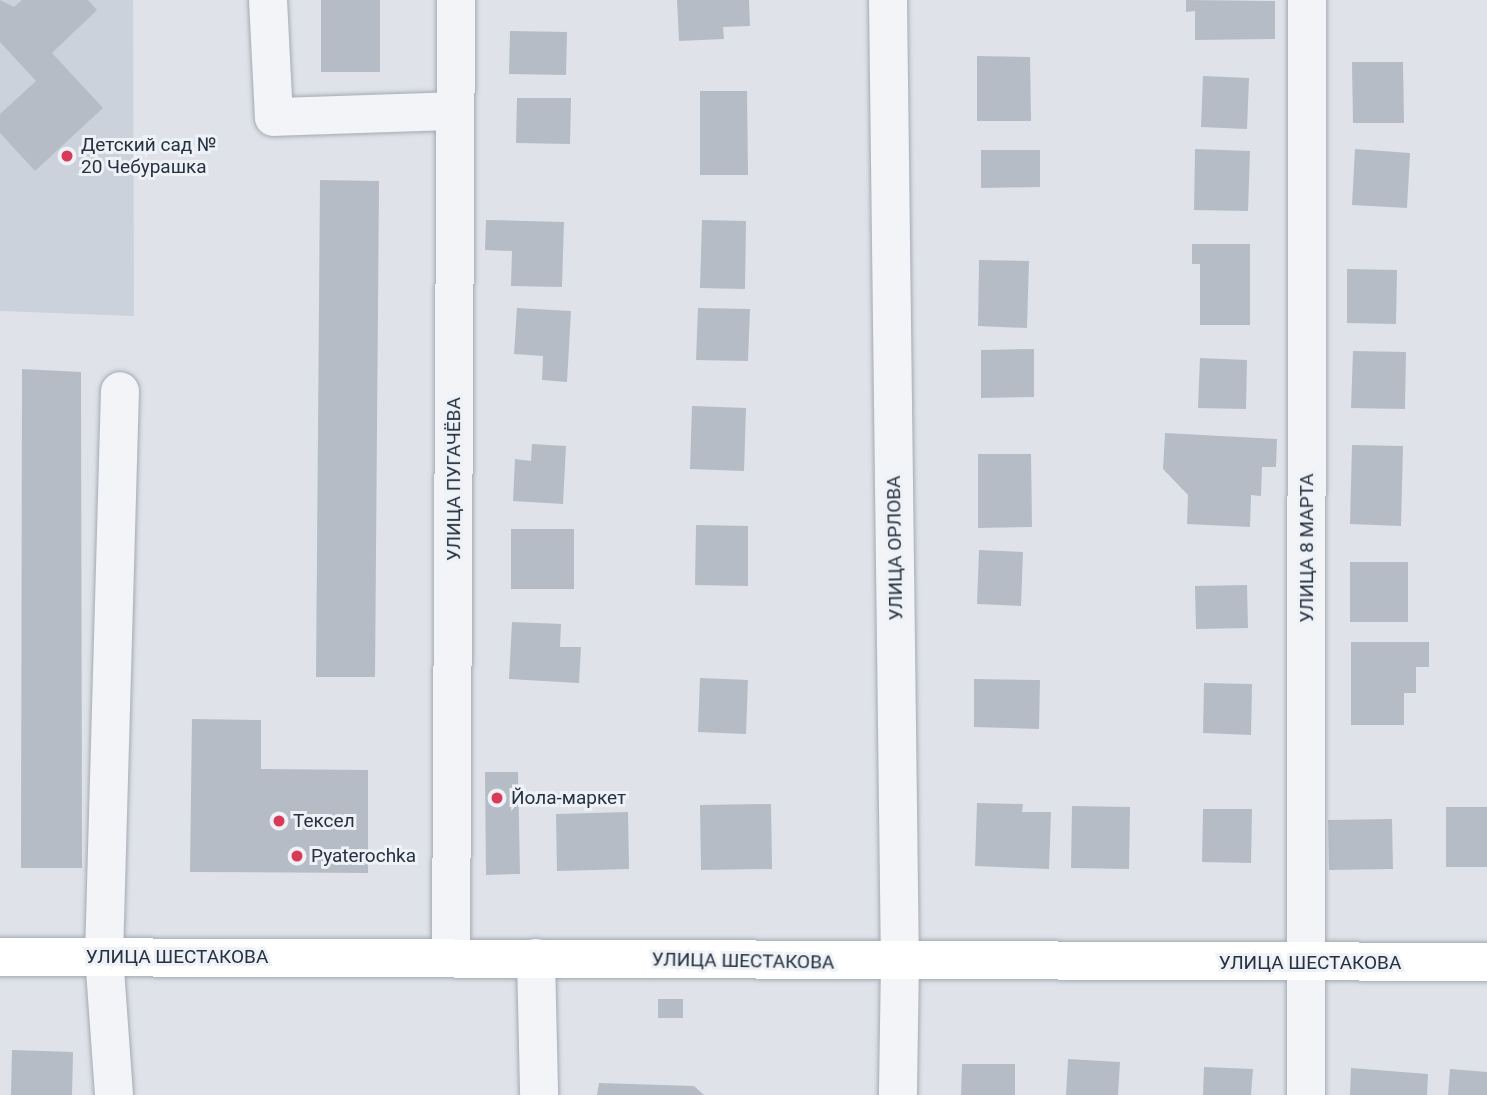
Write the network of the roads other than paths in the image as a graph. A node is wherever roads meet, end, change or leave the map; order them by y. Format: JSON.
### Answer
{"nodes":[{"id":1,"x":268,"y":0,"type":"edge"},
{"id":2,"x":456,"y":0,"type":"edge"},
{"id":3,"x":888,"y":0,"type":"edge"},
{"id":4,"x":1307,"y":0,"type":"edge"},
{"id":5,"x":455,"y":111,"type":"junction"},
{"id":6,"x":120,"y":391,"type":"dead end"},
{"id":7,"x":104,"y":956,"type":"junction"},
{"id":8,"x":0,"y":957,"type":"edge"},
{"id":9,"x":451,"y":957,"type":"junction"},
{"id":10,"x":536,"y":958,"type":"junction"},
{"id":11,"x":900,"y":962,"type":"junction"},
{"id":12,"x":1487,"y":962,"type":"edge"},
{"id":13,"x":1308,"y":963,"type":"junction"},
{"id":14,"x":114,"y":1095,"type":"edge"},
{"id":15,"x":539,"y":1095,"type":"edge"},
{"id":16,"x":898,"y":1095,"type":"edge"},
{"id":17,"x":1306,"y":1095,"type":"edge"}],
"edges":[{"from":1,"to":5,"type":"street"},
{"from":2,"to":5,"type":"street","name":"УЛИЦА ПУГАЧЁВА"},
{"from":3,"to":11,"type":"street","name":"УЛИЦА ОРЛОВА"},
{"from":4,"to":13,"type":"street","name":"УЛИЦА 8 МАРТА"},
{"from":5,"to":9,"type":"street","name":"УЛИЦА ПУГАЧЁВА"},
{"from":6,"to":7,"type":"street"},
{"from":7,"to":8,"type":"main road","name":"УЛИЦА ШЕСТАКОВА"},
{"from":7,"to":9,"type":"main road","name":"УЛИЦА ШЕСТАКОВА"},
{"from":7,"to":14,"type":"street"},
{"from":9,"to":10,"type":"main road","name":"УЛИЦА ШЕСТАКОВА"},
{"from":10,"to":11,"type":"main road","name":"УЛИЦА ШЕСТАКОВА"},
{"from":10,"to":15,"type":"street"},
{"from":11,"to":13,"type":"main road","name":"УЛИЦА ШЕСТАКОВА"},
{"from":11,"to":16,"type":"street","name":"УЛИЦА ОРЛОВА"},
{"from":12,"to":13,"type":"main road","name":"УЛИЦА ШЕСТАКОВА"},
{"from":13,"to":17,"type":"street","name":"УЛИЦА 8 МАРТА"}]}
